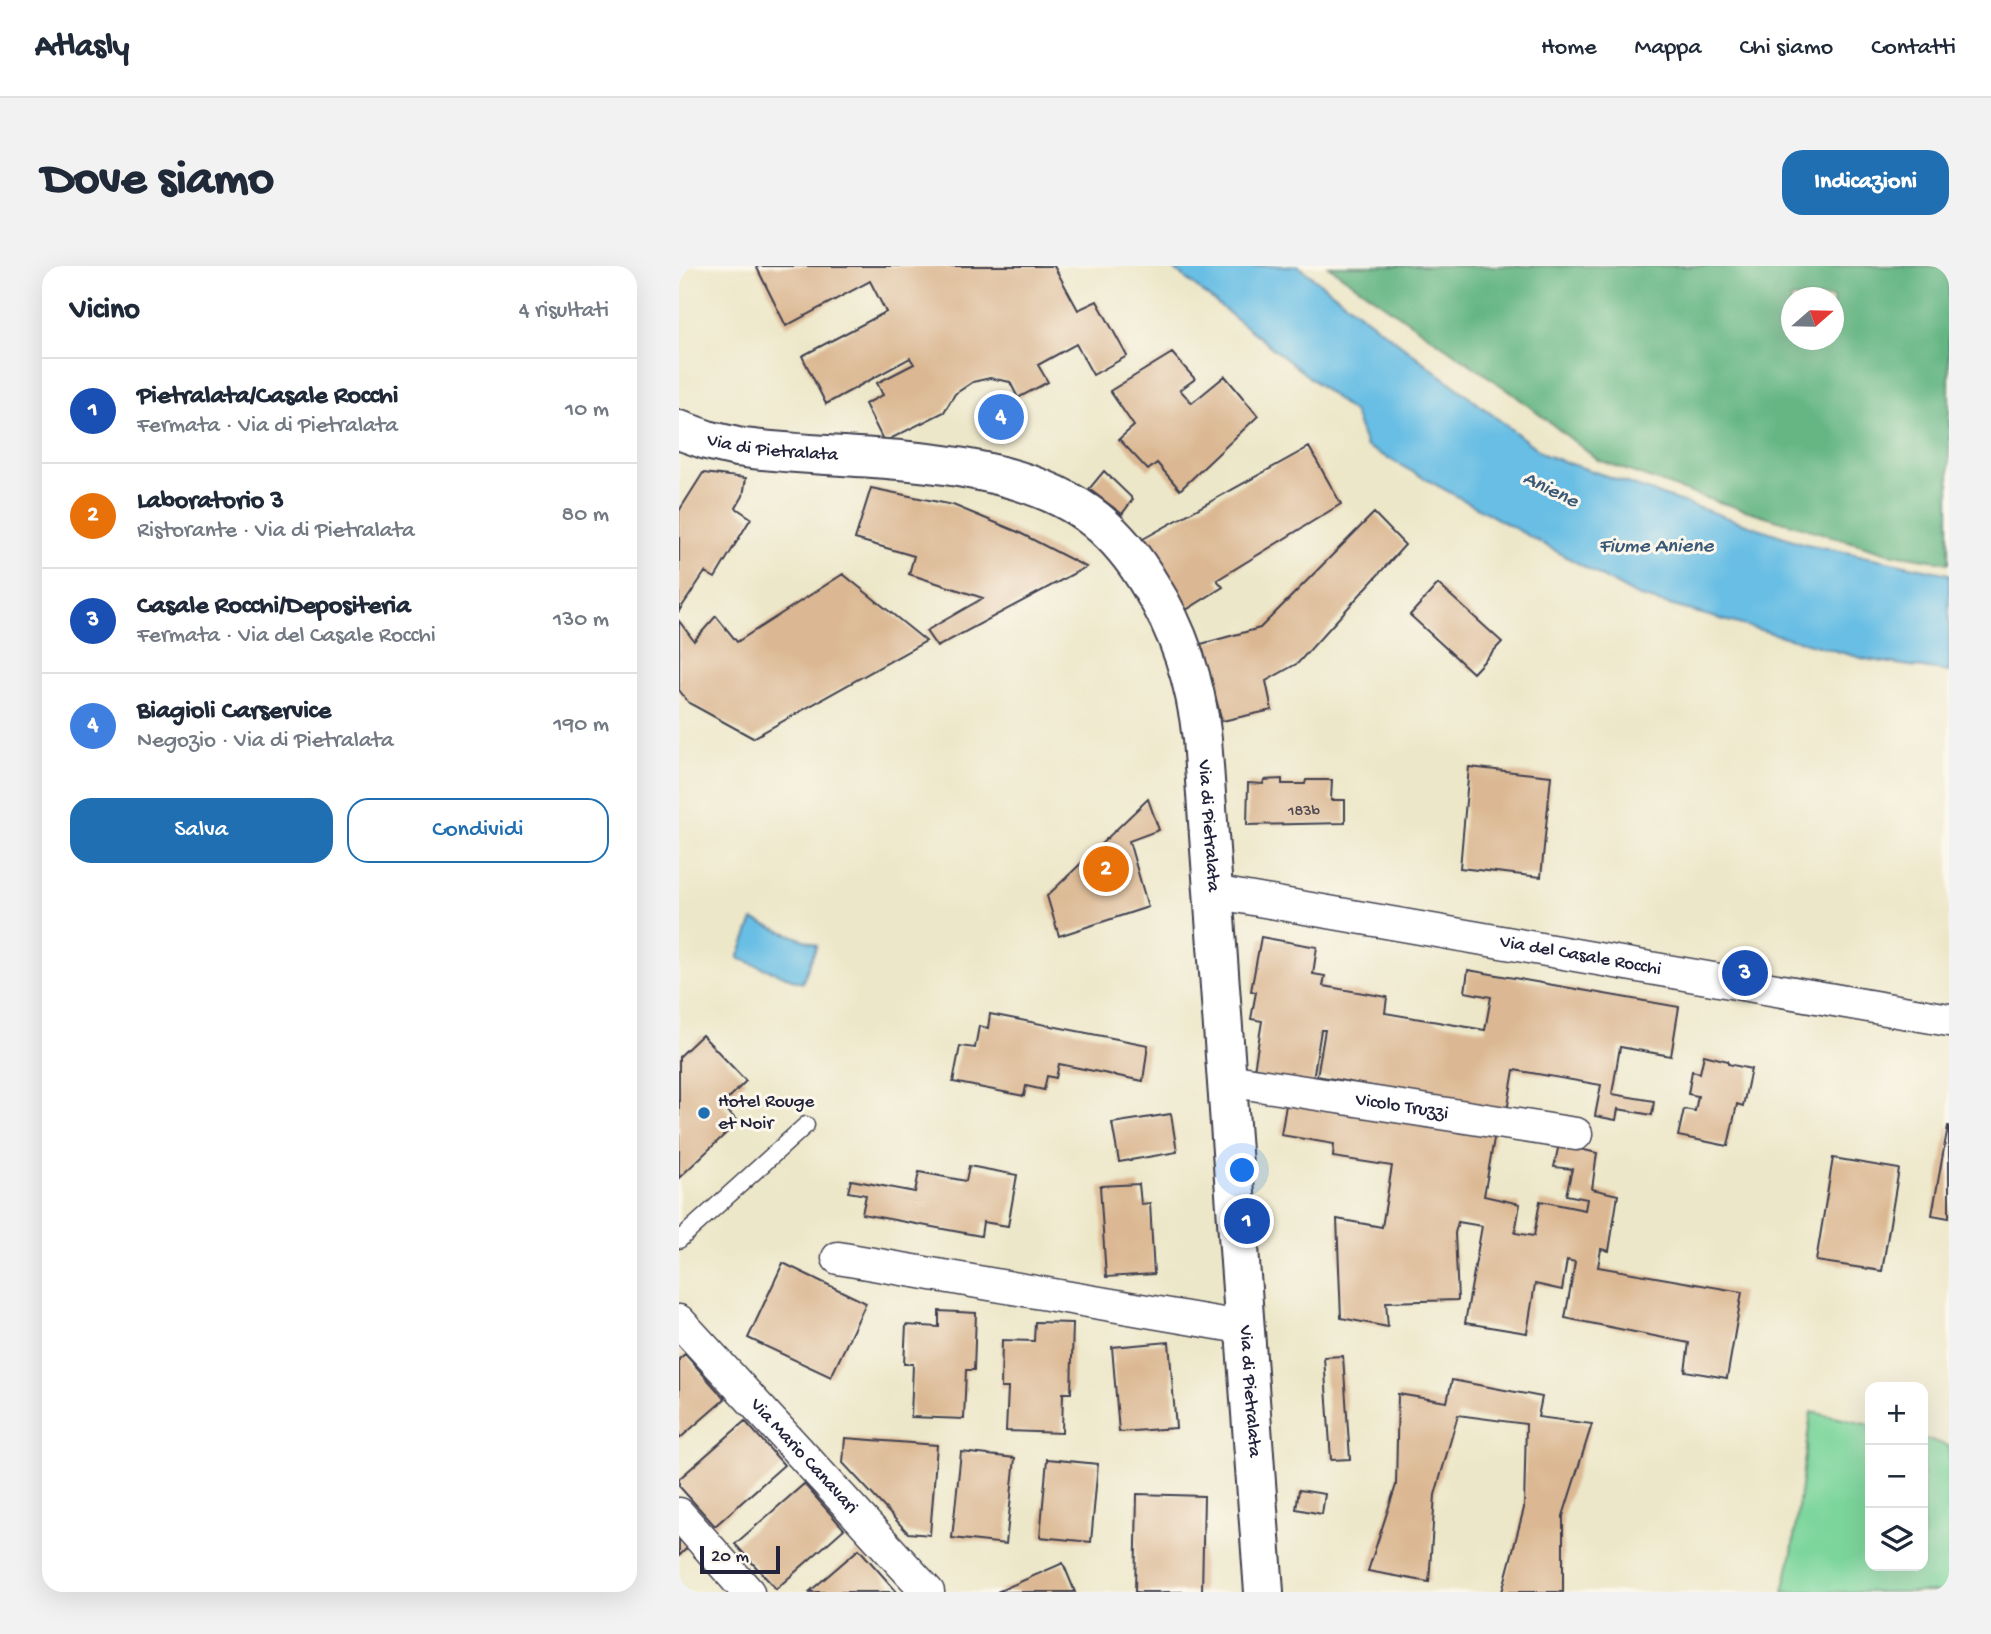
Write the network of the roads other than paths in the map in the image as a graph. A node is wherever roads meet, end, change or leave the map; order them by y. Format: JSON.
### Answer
{"nodes":[{"id":1,"x":679,"y":430,"type":"edge"},
{"id":2,"x":1213,"y":892,"type":"junction"},
{"id":3,"x":1949,"y":1020,"type":"edge"},
{"id":4,"x":1227,"y":1080,"type":"junction"},
{"id":5,"x":806,"y":1125,"type":"dead end"},
{"id":6,"x":1576,"y":1134,"type":"dead end"},
{"id":7,"x":679,"y":1240,"type":"edge"},
{"id":8,"x":838,"y":1258,"type":"dead end"},
{"id":9,"x":679,"y":1321,"type":"edge"},
{"id":10,"x":1245,"y":1328,"type":"junction"},
{"id":11,"x":679,"y":1514,"type":"edge"},
{"id":12,"x":748,"y":1592,"type":"edge"},
{"id":13,"x":928,"y":1592,"type":"edge"},
{"id":14,"x":1264,"y":1592,"type":"edge"}],
"edges":[{"from":1,"to":2,"type":"street","name":"Via di Pietralata"},
{"from":2,"to":3,"type":"street","name":"Via del Casale Rocchi"},
{"from":2,"to":4,"type":"street","name":"Via di Pietralata"},
{"from":4,"to":6,"type":"street","name":"Vicolo Truzzi"},
{"from":4,"to":10,"type":"street","name":"Via di Pietralata"},
{"from":5,"to":7,"type":"lane"},
{"from":8,"to":10,"type":"street"},
{"from":9,"to":13,"type":"street","name":"Via Mario Canavari"},
{"from":10,"to":14,"type":"street","name":"Via di Pietralata"},
{"from":11,"to":12,"type":"street"}]}
